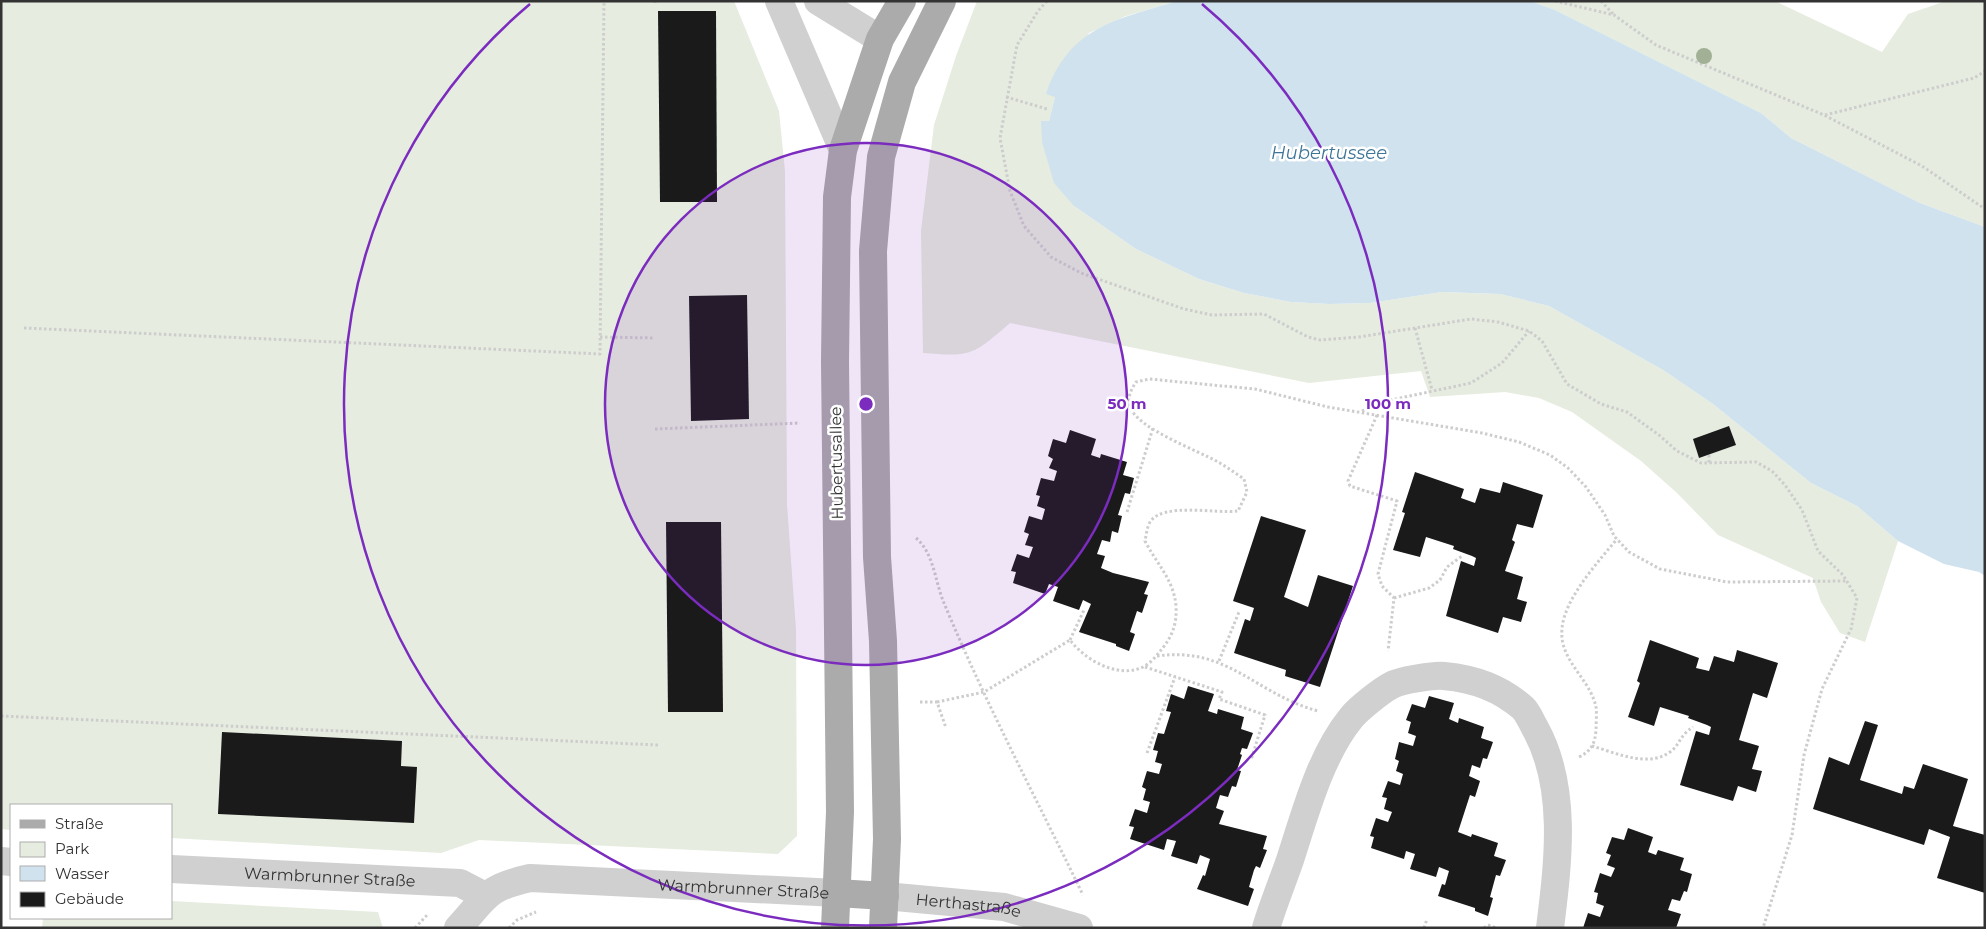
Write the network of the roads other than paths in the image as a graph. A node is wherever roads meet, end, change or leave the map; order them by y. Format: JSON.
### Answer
{"nodes":[{"id":1,"x":780,"y":1,"type":"edge"},
{"id":2,"x":818,"y":1,"type":"edge"},
{"id":3,"x":902,"y":1,"type":"edge"},
{"id":4,"x":942,"y":1,"type":"edge"},
{"id":5,"x":880,"y":39,"type":"junction"},
{"id":6,"x":902,"y":82,"type":"junction"},
{"id":7,"x":843,"y":150,"type":"junction"},
{"id":8,"x":172,"y":870,"type":"edge"},
{"id":9,"x":837,"y":893,"type":"junction"},
{"id":10,"x":485,"y":896,"type":"junction"},
{"id":11,"x":884,"y":896,"type":"junction"},
{"id":12,"x":1076,"y":927,"type":"edge"},
{"id":13,"x":458,"y":928,"type":"edge"},
{"id":14,"x":835,"y":928,"type":"edge"},
{"id":15,"x":883,"y":928,"type":"edge"},
{"id":16,"x":1266,"y":928,"type":"edge"},
{"id":17,"x":1550,"y":928,"type":"edge"}],
"edges":[{"from":1,"to":7,"type":"street"},
{"from":2,"to":5,"type":"street"},
{"from":3,"to":5,"type":"main road","name":"Hubertusallee"},
{"from":4,"to":6,"type":"main road"},
{"from":5,"to":6,"type":"main road"},
{"from":5,"to":7,"type":"main road","name":"Hubertusallee"},
{"from":6,"to":11,"type":"main road"},
{"from":7,"to":9,"type":"main road","name":"Hubertusallee"},
{"from":8,"to":10,"type":"street","name":"Warmbrunner Straße"},
{"from":9,"to":10,"type":"street","name":"Warmbrunner Straße"},
{"from":9,"to":11,"type":"main road"},
{"from":9,"to":14,"type":"main road","name":"Hubertusallee"},
{"from":10,"to":13,"type":"street","name":"Warmbrunner Straße"},
{"from":11,"to":12,"type":"street","name":"Herthastraße"},
{"from":11,"to":15,"type":"main road"},
{"from":16,"to":17,"type":"street"}]}
